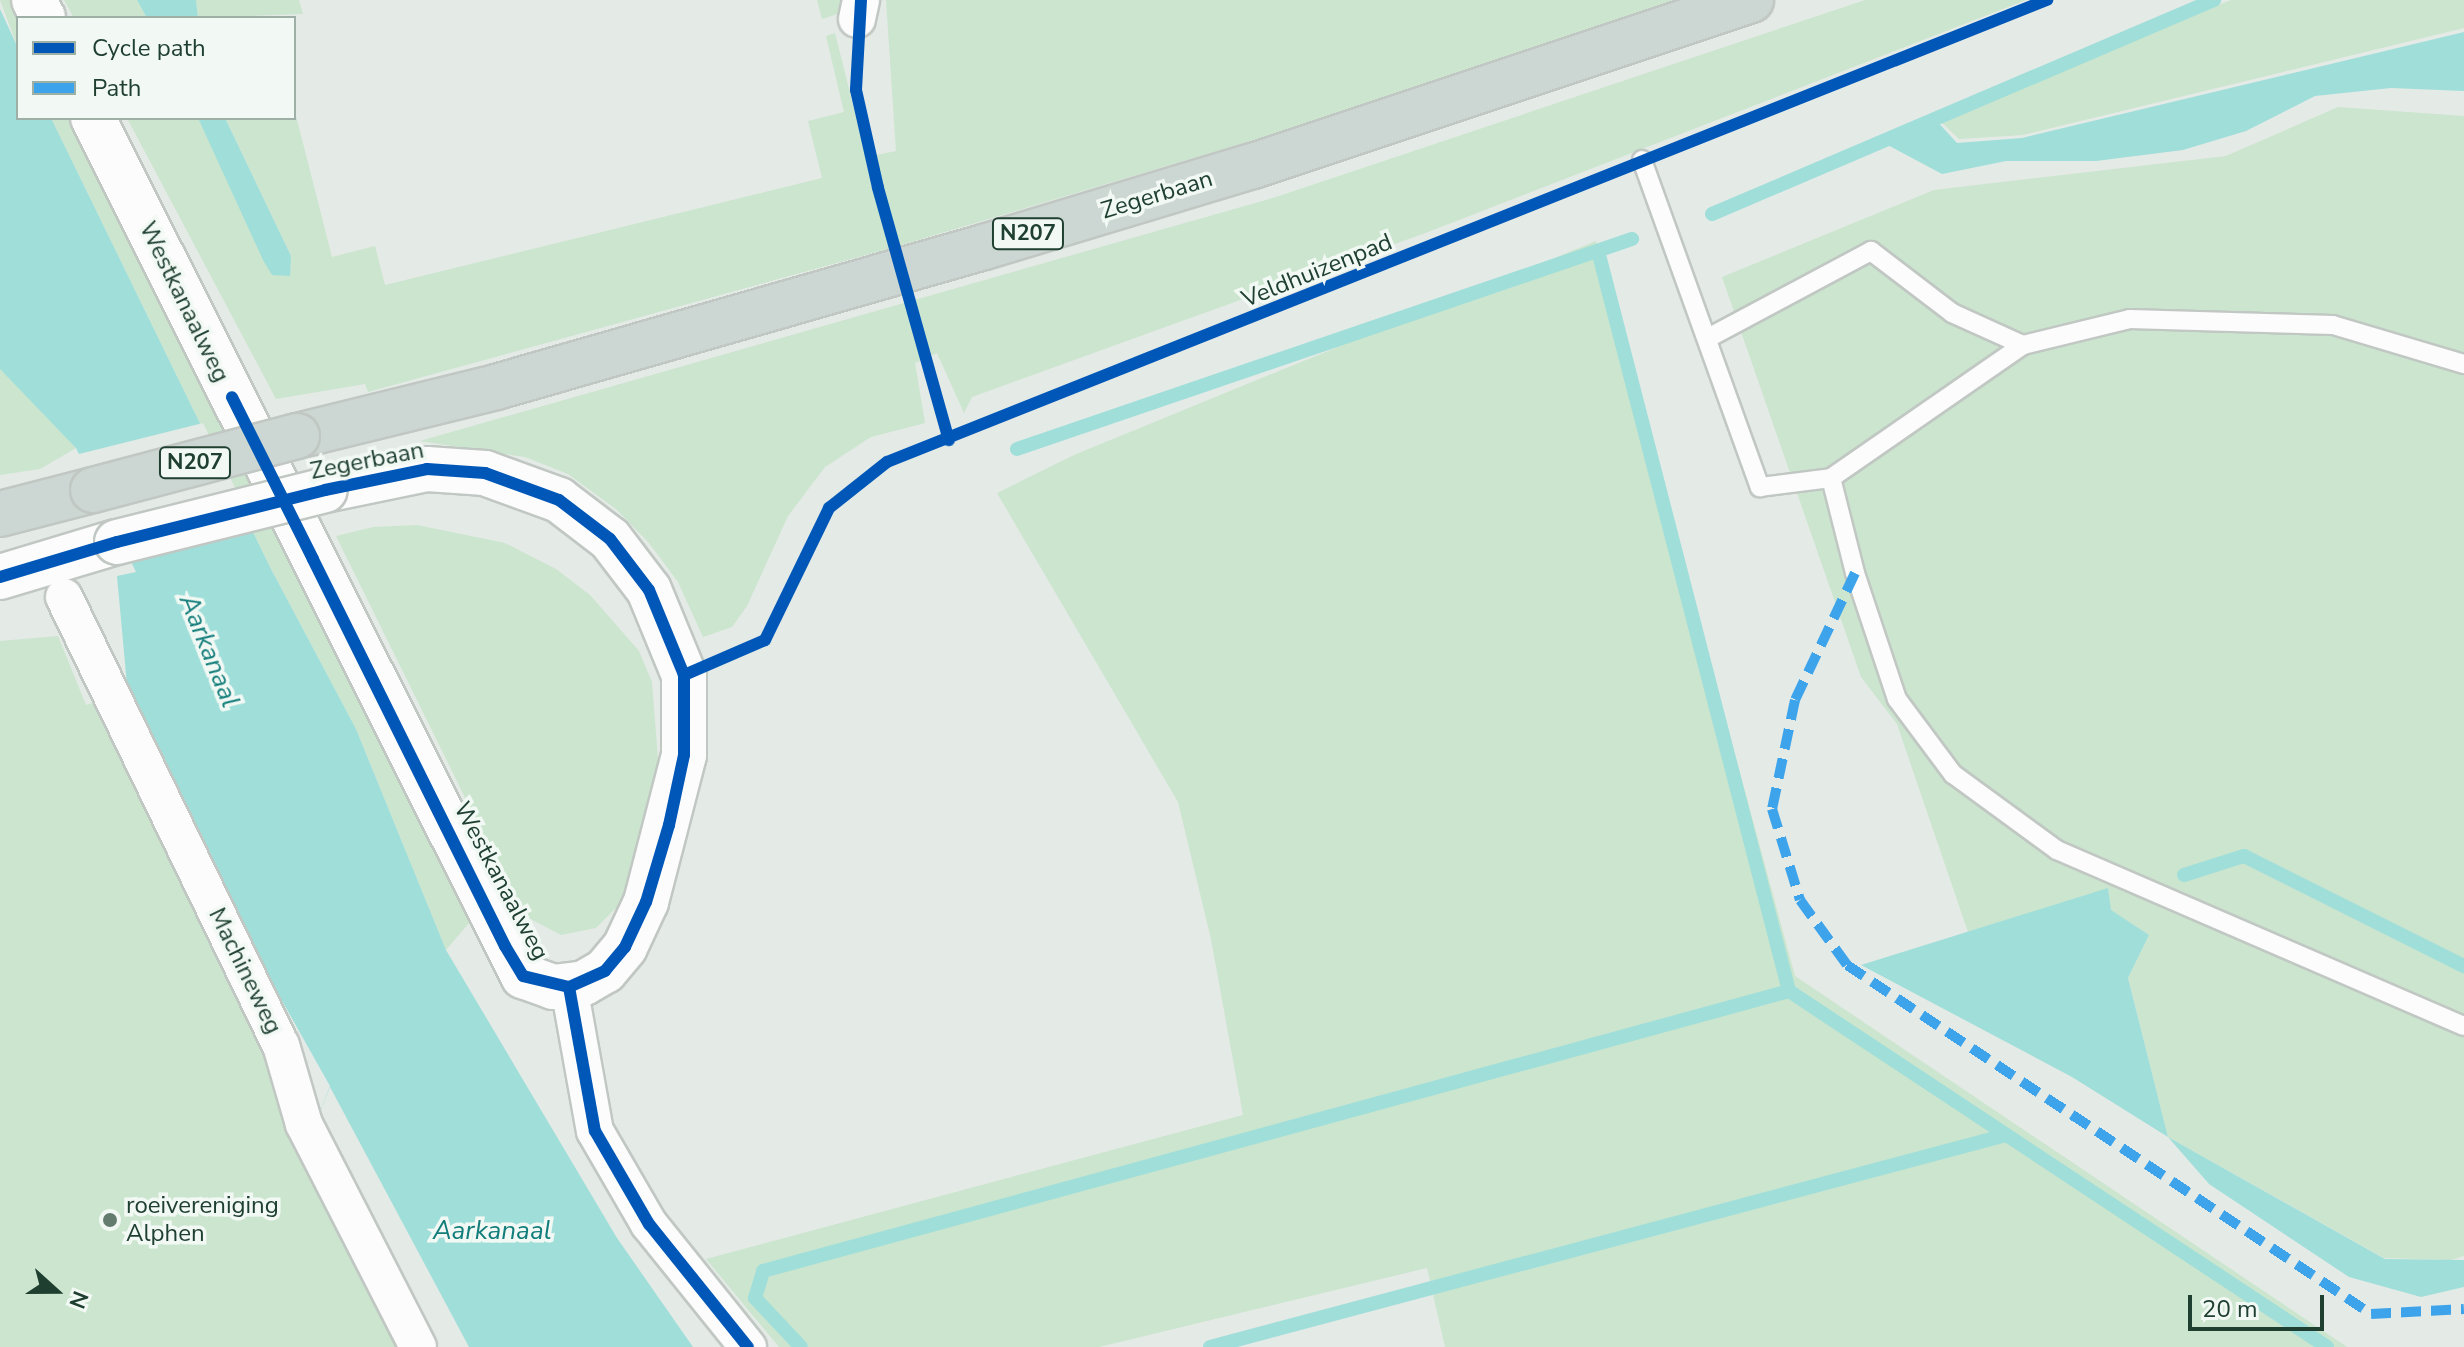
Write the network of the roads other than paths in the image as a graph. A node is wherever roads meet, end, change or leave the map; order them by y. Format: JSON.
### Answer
{"nodes":[{"id":1,"x":1751,"y":0,"type":"edge"},
{"id":2,"x":94,"y":120,"type":"edge"},
{"id":3,"x":1642,"y":160,"type":"dead end"},
{"id":4,"x":1708,"y":338,"type":"junction"},
{"id":5,"x":2023,"y":345,"type":"junction"},
{"id":6,"x":2464,"y":364,"type":"edge"},
{"id":7,"x":1831,"y":478,"type":"junction"},
{"id":8,"x":0,"y":514,"type":"edge"},
{"id":9,"x":0,"y":577,"type":"edge"},
{"id":10,"x":64,"y":597,"type":"dead end"},
{"id":11,"x":569,"y":987,"type":"junction"},
{"id":12,"x":2464,"y":1026,"type":"edge"},
{"id":13,"x":418,"y":1347,"type":"edge"},
{"id":14,"x":748,"y":1347,"type":"edge"}],
"edges":[{"from":1,"to":8,"type":"main road","name":"Zegerbaan","number":"N207","bridge":true},
{"from":2,"to":11,"type":"street","name":"Westkanaalweg"},
{"from":3,"to":4,"type":"lane"},
{"from":4,"to":5,"type":"lane"},
{"from":4,"to":7,"type":"lane"},
{"from":5,"to":6,"type":"lane"},
{"from":5,"to":7,"type":"lane"},
{"from":7,"to":12,"type":"lane"},
{"from":9,"to":11,"type":"street","name":"Zegerbaan","bridge":true},
{"from":10,"to":13,"type":"street","name":"Machineweg"},
{"from":11,"to":14,"type":"street"}]}
